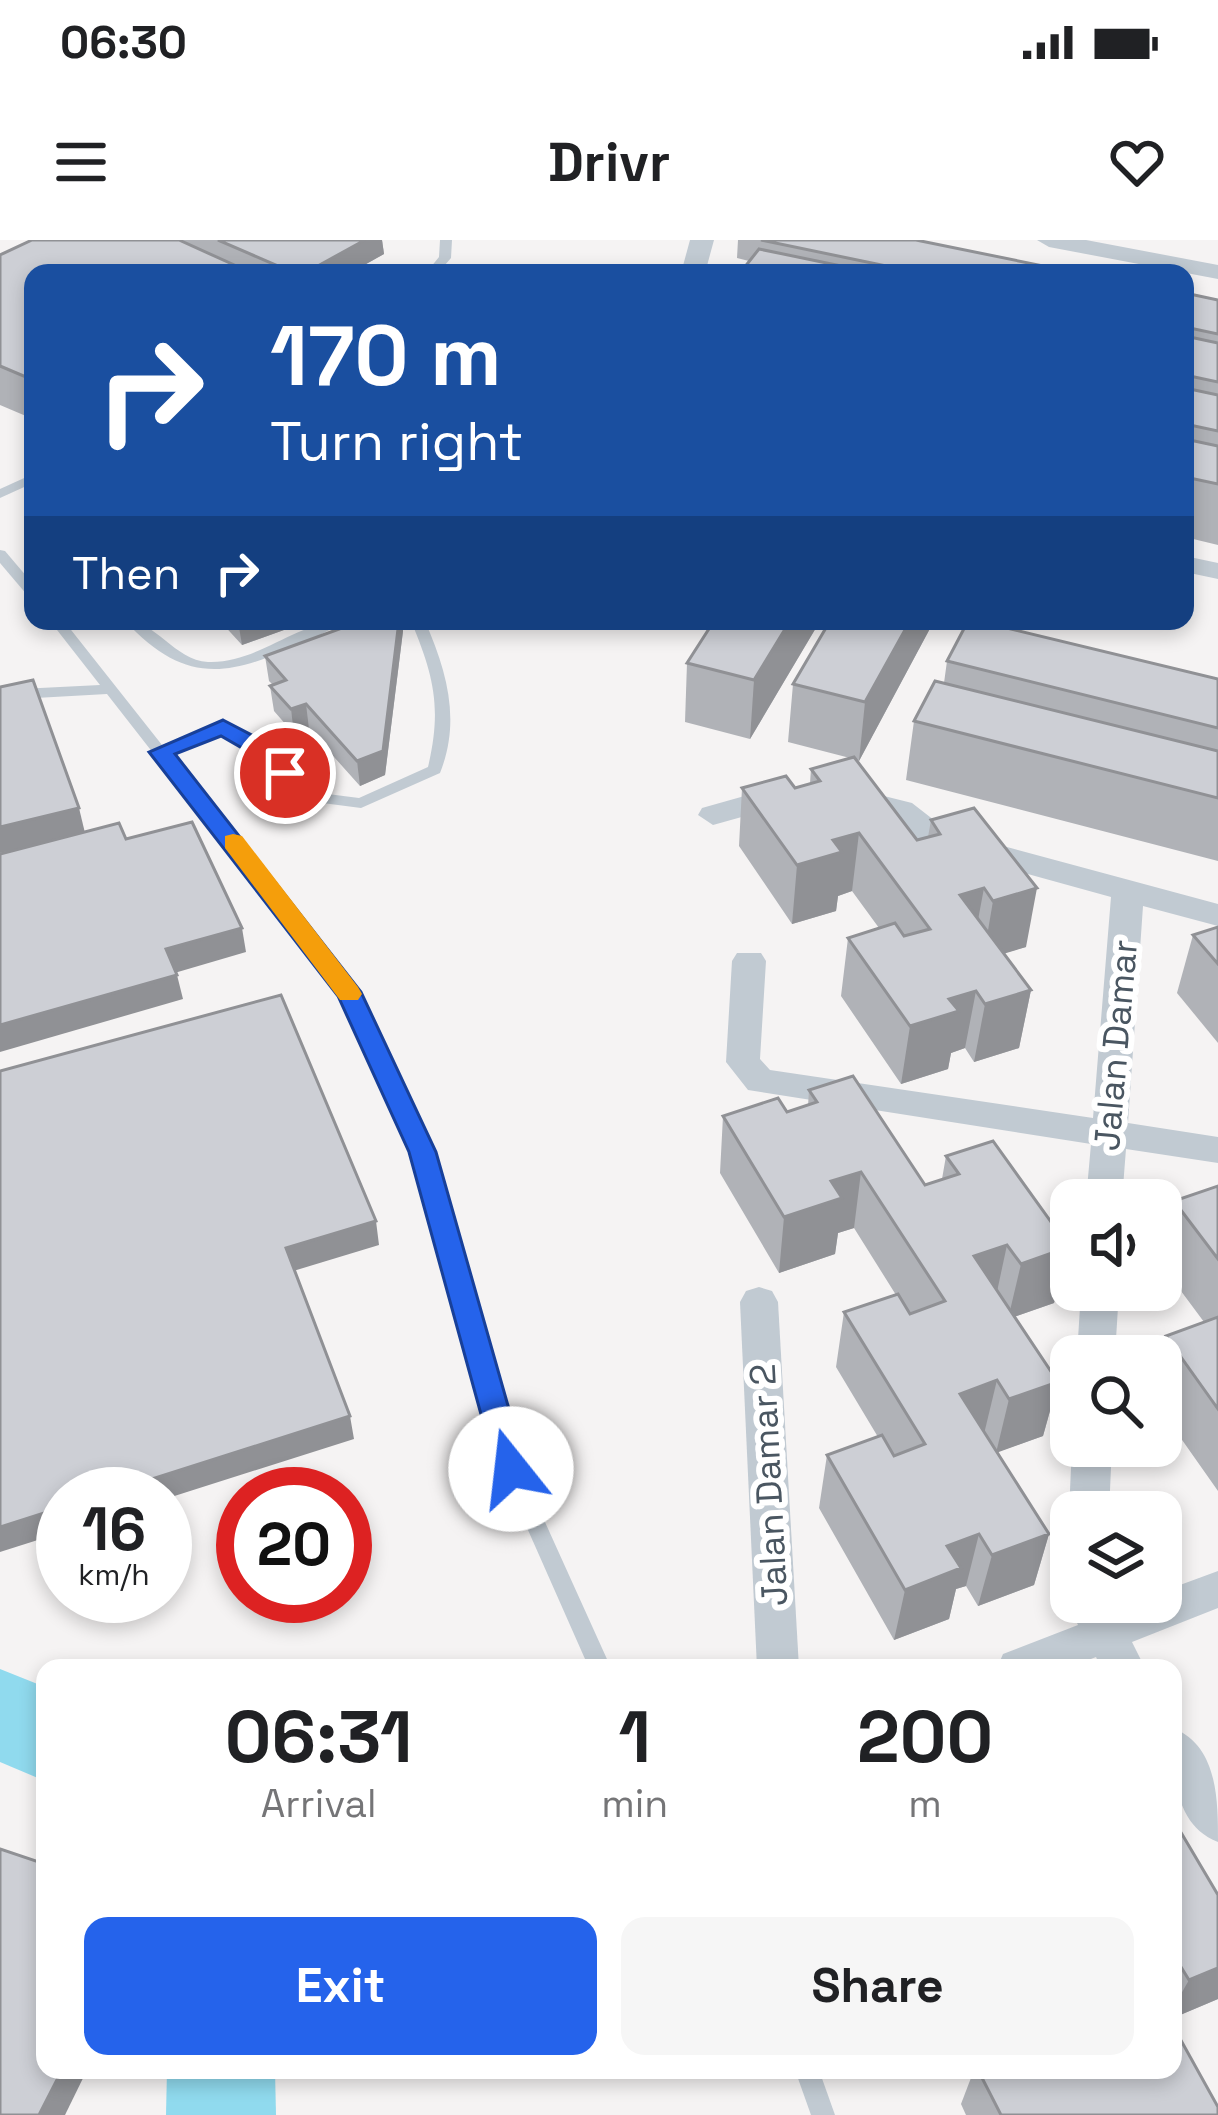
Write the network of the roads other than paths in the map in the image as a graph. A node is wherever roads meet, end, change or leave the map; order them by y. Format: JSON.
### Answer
{"nodes":[{"id":1,"x":1049,"y":240,"type":"edge"},
{"id":2,"x":1176,"y":264,"type":"edge"},
{"id":3,"x":0,"y":554,"type":"edge"},
{"id":4,"x":24,"y":582,"type":"edge"},
{"id":5,"x":63,"y":630,"type":"edge"},
{"id":6,"x":143,"y":630,"type":"edge"},
{"id":7,"x":315,"y":630,"type":"edge"},
{"id":8,"x":422,"y":630,"type":"edge"},
{"id":9,"x":112,"y":689,"type":"junction"},
{"id":10,"x":0,"y":695,"type":"edge"},
{"id":11,"x":160,"y":752,"type":"junction"},
{"id":12,"x":713,"y":815,"type":"dead end"},
{"id":13,"x":1128,"y":890,"type":"junction"},
{"id":14,"x":1218,"y":915,"type":"edge"},
{"id":15,"x":749,"y":961,"type":"dead end"},
{"id":16,"x":1107,"y":1133,"type":"junction"},
{"id":17,"x":1218,"y":1150,"type":"edge"},
{"id":18,"x":1105,"y":1179,"type":"edge"},
{"id":19,"x":759,"y":1302,"type":"dead end"},
{"id":20,"x":1218,"y":1589,"type":"edge"},
{"id":21,"x":1105,"y":1635,"type":"edge"},
{"id":22,"x":596,"y":1659,"type":"edge"},
{"id":23,"x":778,"y":1659,"type":"edge"},
{"id":24,"x":1042,"y":1659,"type":"edge"},
{"id":25,"x":1182,"y":1763,"type":"edge"},
{"id":26,"x":1218,"y":1821,"type":"edge"},
{"id":27,"x":810,"y":2079,"type":"edge"},
{"id":28,"x":824,"y":2115,"type":"edge"}],
"edges":[{"from":1,"to":2,"type":"street"},
{"from":3,"to":4,"type":"lane"},
{"from":5,"to":9,"type":"lane"},
{"from":6,"to":7,"type":"lane"},
{"from":8,"to":11,"type":"lane"},
{"from":9,"to":10,"type":"lane"},
{"from":9,"to":11,"type":"lane"},
{"from":11,"to":22,"type":"lane"},
{"from":12,"to":13,"type":"street"},
{"from":13,"to":14,"type":"street"},
{"from":13,"to":16,"type":"street","name":"Jalan Damar"},
{"from":15,"to":16,"type":"street"},
{"from":16,"to":17,"type":"street"},
{"from":16,"to":18,"type":"street","name":"Jalan Damar"},
{"from":19,"to":23,"type":"street","name":"Jalan Damar 2"},
{"from":20,"to":21,"type":"street"},
{"from":21,"to":24,"type":"street"},
{"from":25,"to":26,"type":"street"},
{"from":27,"to":28,"type":"lane"}]}
